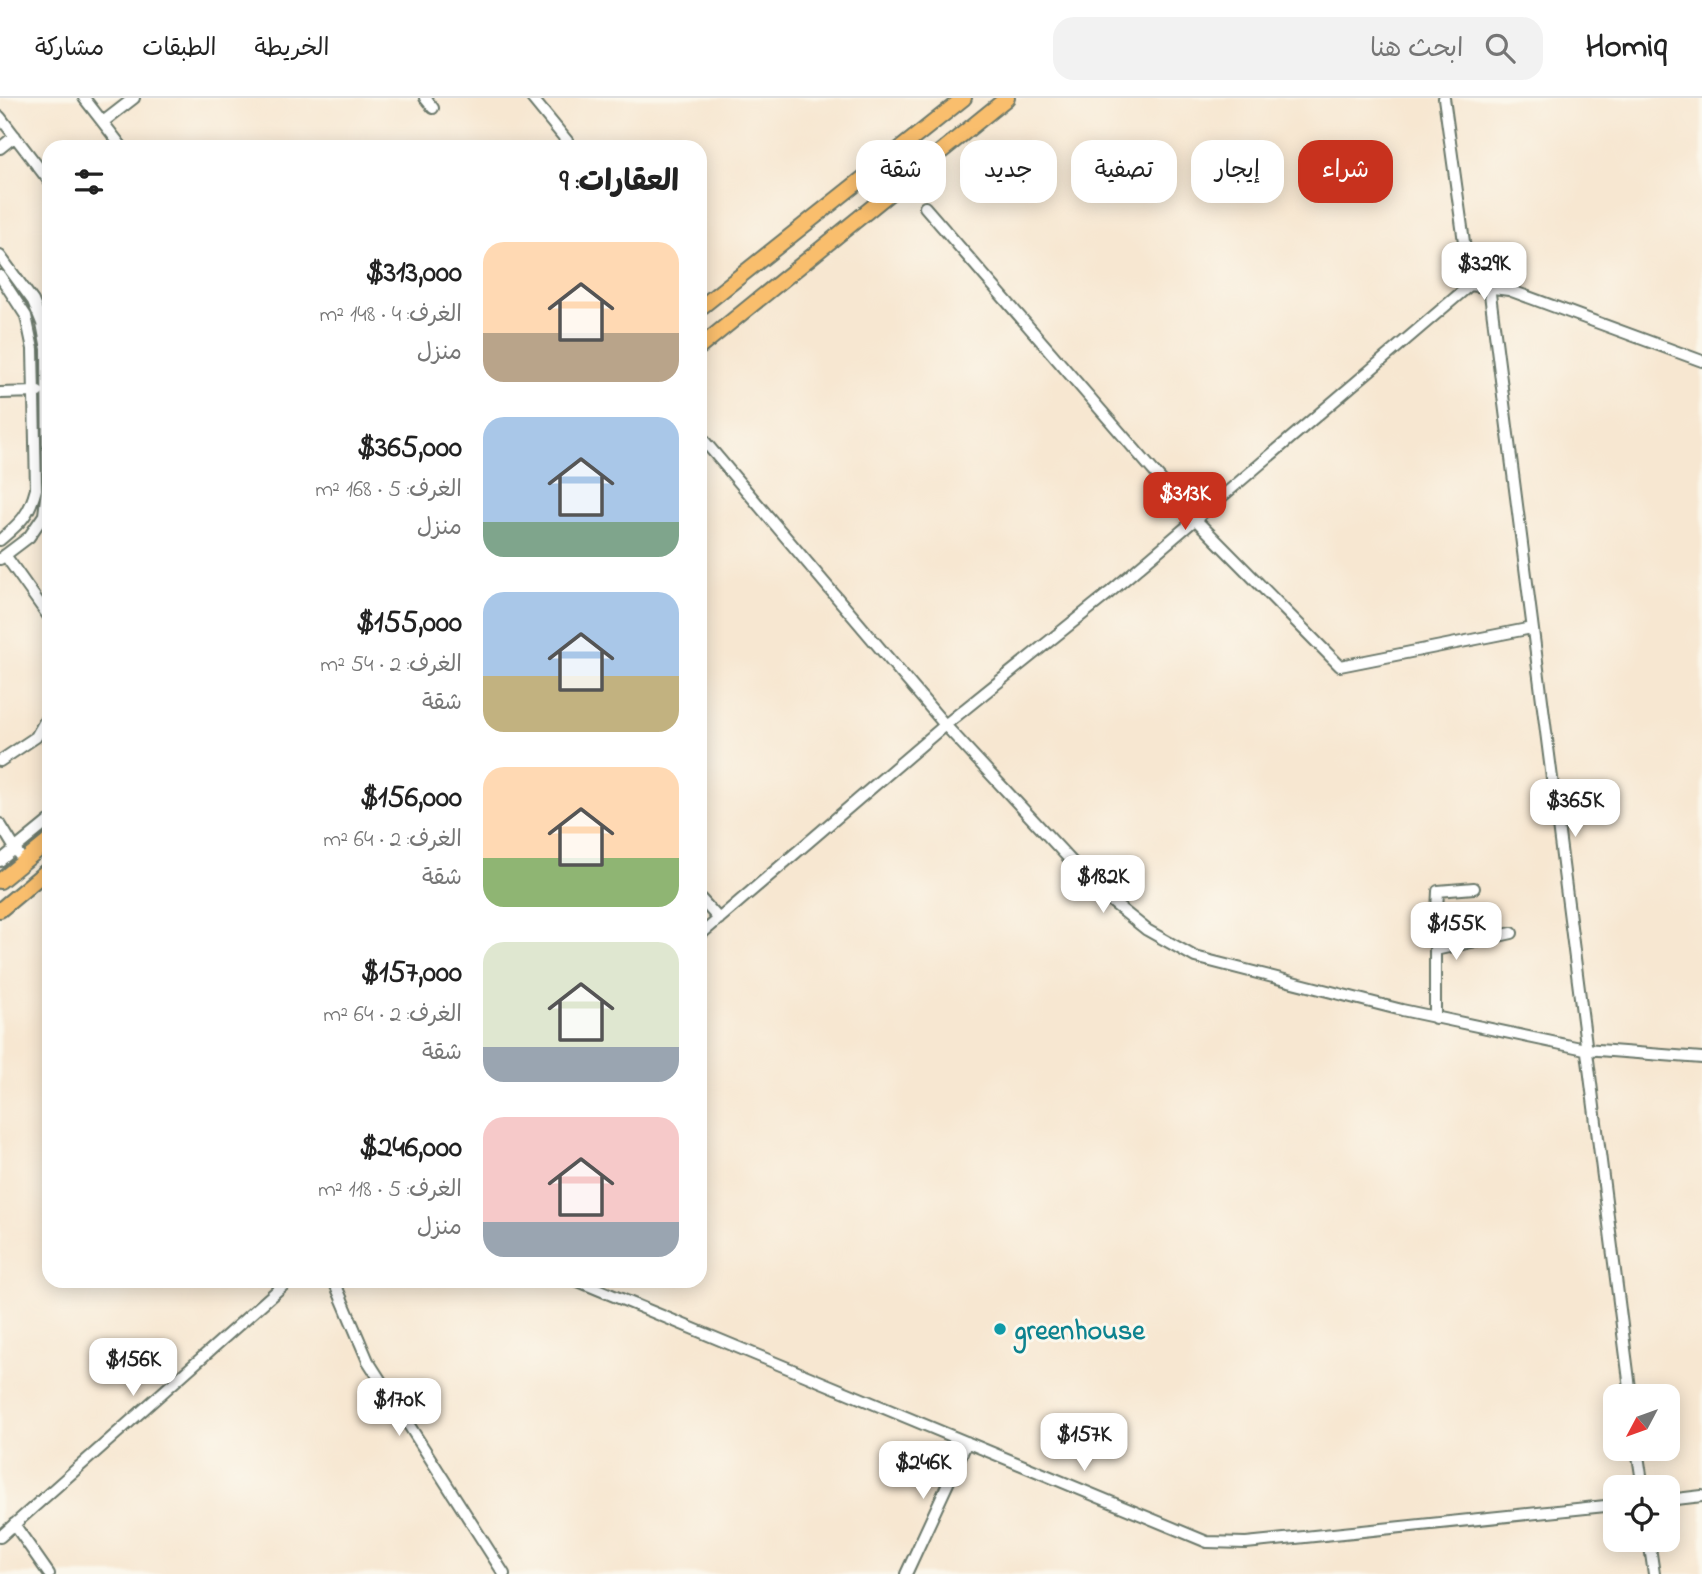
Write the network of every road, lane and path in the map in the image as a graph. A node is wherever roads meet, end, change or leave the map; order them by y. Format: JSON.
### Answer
{"nodes":[{"id":1,"x":84,"y":98,"type":"edge"},
{"id":2,"x":134,"y":98,"type":"edge"},
{"id":3,"x":425,"y":98,"type":"edge"},
{"id":4,"x":532,"y":98,"type":"edge"},
{"id":5,"x":964,"y":98,"type":"edge"},
{"id":6,"x":1007,"y":98,"type":"edge"},
{"id":7,"x":1444,"y":98,"type":"edge"},
{"id":8,"x":433,"y":108,"type":"dead end"},
{"id":9,"x":0,"y":117,"type":"edge"},
{"id":10,"x":103,"y":122,"type":"junction"},
{"id":11,"x":15,"y":136,"type":"junction"},
{"id":12,"x":117,"y":140,"type":"edge"},
{"id":13,"x":566,"y":140,"type":"edge"},
{"id":14,"x":0,"y":148,"type":"edge"},
{"id":15,"x":42,"y":172,"type":"edge"},
{"id":16,"x":925,"y":207,"type":"dead end"},
{"id":17,"x":0,"y":256,"type":"edge"},
{"id":18,"x":0,"y":276,"type":"edge"},
{"id":19,"x":1470,"y":285,"type":"junction"},
{"id":20,"x":1489,"y":286,"type":"junction"},
{"id":21,"x":707,"y":302,"type":"edge"},
{"id":22,"x":42,"y":323,"type":"edge"},
{"id":23,"x":707,"y":341,"type":"edge"},
{"id":24,"x":1702,"y":361,"type":"edge"},
{"id":25,"x":33,"y":391,"type":"junction"},
{"id":26,"x":42,"y":392,"type":"edge"},
{"id":27,"x":0,"y":393,"type":"edge"},
{"id":28,"x":42,"y":436,"type":"edge"},
{"id":29,"x":34,"y":437,"type":"junction"},
{"id":30,"x":707,"y":444,"type":"edge"},
{"id":31,"x":42,"y":518,"type":"edge"},
{"id":32,"x":1195,"y":519,"type":"junction"},
{"id":33,"x":0,"y":540,"type":"edge"},
{"id":34,"x":2,"y":557,"type":"edge"},
{"id":35,"x":42,"y":608,"type":"edge"},
{"id":36,"x":1532,"y":628,"type":"junction"},
{"id":37,"x":945,"y":725,"type":"junction"},
{"id":38,"x":42,"y":726,"type":"edge"},
{"id":39,"x":0,"y":761,"type":"edge"},
{"id":40,"x":0,"y":824,"type":"edge"},
{"id":41,"x":42,"y":827,"type":"edge"},
{"id":42,"x":42,"y":847,"type":"edge"},
{"id":43,"x":15,"y":849,"type":"junction"},
{"id":44,"x":0,"y":861,"type":"edge"},
{"id":45,"x":24,"y":861,"type":"junction"},
{"id":46,"x":42,"y":875,"type":"edge"},
{"id":47,"x":0,"y":881,"type":"edge"},
{"id":48,"x":1474,"y":888,"type":"dead end"},
{"id":49,"x":707,"y":906,"type":"edge"},
{"id":50,"x":0,"y":910,"type":"edge"},
{"id":51,"x":719,"y":919,"type":"junction"},
{"id":52,"x":707,"y":929,"type":"edge"},
{"id":53,"x":1511,"y":933,"type":"dead end"},
{"id":54,"x":1435,"y":950,"type":"junction"},
{"id":55,"x":1435,"y":1018,"type":"junction"},
{"id":56,"x":1585,"y":1049,"type":"junction"},
{"id":57,"x":1702,"y":1058,"type":"edge"},
{"id":58,"x":280,"y":1288,"type":"edge"},
{"id":59,"x":337,"y":1288,"type":"edge"},
{"id":60,"x":595,"y":1288,"type":"edge"},
{"id":61,"x":1629,"y":1384,"type":"edge"},
{"id":62,"x":967,"y":1442,"type":"junction"},
{"id":63,"x":1702,"y":1496,"type":"edge"},
{"id":64,"x":1680,"y":1499,"type":"edge"},
{"id":65,"x":1603,"y":1506,"type":"edge"},
{"id":66,"x":14,"y":1524,"type":"junction"},
{"id":67,"x":0,"y":1537,"type":"edge"},
{"id":68,"x":1651,"y":1552,"type":"edge"},
{"id":69,"x":49,"y":1574,"type":"edge"},
{"id":70,"x":504,"y":1574,"type":"edge"},
{"id":71,"x":906,"y":1574,"type":"edge"},
{"id":72,"x":1654,"y":1574,"type":"edge"}],
"edges":[{"from":1,"to":10,"type":"street"},
{"from":2,"to":10,"type":"street"},
{"from":3,"to":8,"type":"street"},
{"from":4,"to":13,"type":"street"},
{"from":5,"to":21,"type":"main road"},
{"from":6,"to":23,"type":"main road"},
{"from":7,"to":19,"type":"street"},
{"from":9,"to":11,"type":"street"},
{"from":10,"to":12,"type":"street"},
{"from":11,"to":14,"type":"street"},
{"from":11,"to":15,"type":"street"},
{"from":16,"to":32,"type":"street"},
{"from":17,"to":22,"type":"street"},
{"from":18,"to":25,"type":"street"},
{"from":19,"to":20,"type":"street"},
{"from":19,"to":32,"type":"street"},
{"from":20,"to":24,"type":"street"},
{"from":20,"to":36,"type":"street"},
{"from":25,"to":26,"type":"street"},
{"from":25,"to":27,"type":"street"},
{"from":25,"to":29,"type":"street"},
{"from":28,"to":29,"type":"street"},
{"from":29,"to":33,"type":"street"},
{"from":30,"to":37,"type":"street"},
{"from":31,"to":34,"type":"street"},
{"from":32,"to":36,"type":"street"},
{"from":32,"to":37,"type":"street"},
{"from":34,"to":35,"type":"street"},
{"from":36,"to":56,"type":"street"},
{"from":37,"to":51,"type":"street"},
{"from":37,"to":55,"type":"street"},
{"from":38,"to":39,"type":"street"},
{"from":40,"to":43,"type":"street"},
{"from":41,"to":43,"type":"street"},
{"from":42,"to":45,"type":"main road"},
{"from":43,"to":44,"type":"street"},
{"from":43,"to":45,"type":"street"},
{"from":45,"to":47,"type":"main road"},
{"from":46,"to":50,"type":"main road"},
{"from":48,"to":54,"type":"street"},
{"from":49,"to":51,"type":"street"},
{"from":51,"to":52,"type":"street"},
{"from":53,"to":54,"type":"street"},
{"from":54,"to":55,"type":"street"},
{"from":55,"to":56,"type":"street"},
{"from":56,"to":57,"type":"street"},
{"from":56,"to":61,"type":"street"},
{"from":58,"to":66,"type":"street"},
{"from":59,"to":70,"type":"street"},
{"from":60,"to":62,"type":"street"},
{"from":62,"to":65,"type":"street"},
{"from":62,"to":71,"type":"street"},
{"from":63,"to":64,"type":"street"},
{"from":66,"to":67,"type":"street"},
{"from":66,"to":69,"type":"street"},
{"from":68,"to":72,"type":"street"}]}
